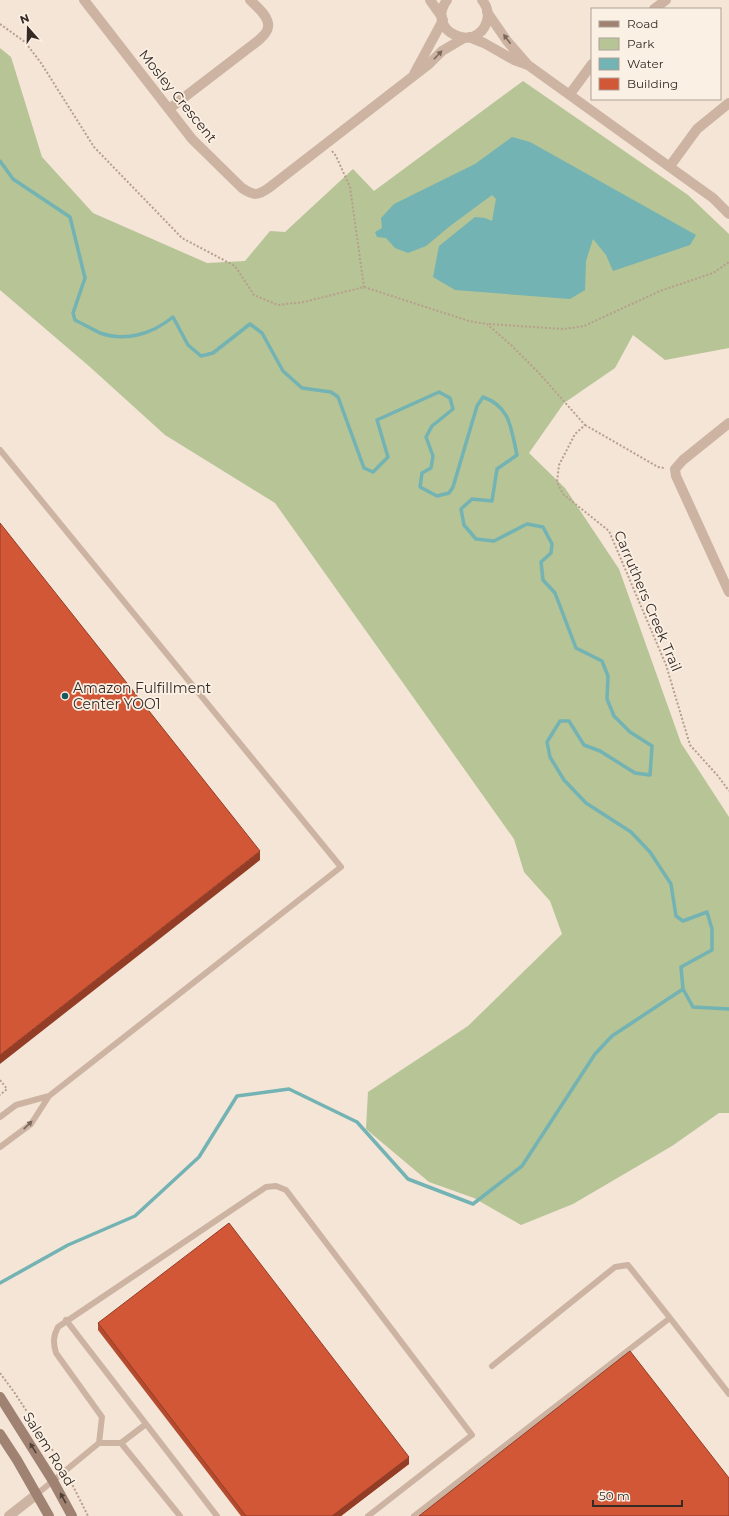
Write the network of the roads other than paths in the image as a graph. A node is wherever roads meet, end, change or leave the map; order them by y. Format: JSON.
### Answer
{"nodes":[{"id":1,"x":84,"y":0,"type":"edge"},
{"id":2,"x":250,"y":0,"type":"edge"},
{"id":3,"x":430,"y":0,"type":"edge"},
{"id":4,"x":447,"y":0,"type":"edge"},
{"id":5,"x":666,"y":0,"type":"edge"},
{"id":6,"x":487,"y":5,"type":"edge"},
{"id":7,"x":655,"y":8,"type":"edge"},
{"id":8,"x":442,"y":19,"type":"junction"},
{"id":9,"x":466,"y":38,"type":"junction"},
{"id":10,"x":528,"y":65,"type":"junction"},
{"id":11,"x":591,"y":65,"type":"edge"},
{"id":12,"x":413,"y":76,"type":"junction"},
{"id":13,"x":570,"y":94,"type":"junction"},
{"id":14,"x":729,"y":103,"type":"edge"},
{"id":15,"x":169,"y":109,"type":"junction"},
{"id":16,"x":670,"y":166,"type":"junction"},
{"id":17,"x":729,"y":214,"type":"edge"},
{"id":18,"x":729,"y":423,"type":"edge"},
{"id":19,"x":0,"y":450,"type":"edge"},
{"id":20,"x":727,"y":580,"type":"edge"},
{"id":21,"x":729,"y":592,"type":"edge"},
{"id":22,"x":49,"y":1096,"type":"junction"},
{"id":23,"x":0,"y":1117,"type":"edge"},
{"id":24,"x":0,"y":1147,"type":"edge"},
{"id":25,"x":670,"y":1318,"type":"junction"},
{"id":26,"x":66,"y":1320,"type":"junction"},
{"id":27,"x":492,"y":1366,"type":"dead end"},
{"id":28,"x":729,"y":1394,"type":"edge"},
{"id":29,"x":0,"y":1397,"type":"edge"},
{"id":30,"x":146,"y":1424,"type":"junction"},
{"id":31,"x":0,"y":1434,"type":"edge"},
{"id":32,"x":99,"y":1443,"type":"junction"},
{"id":33,"x":121,"y":1443,"type":"junction"},
{"id":34,"x":53,"y":1481,"type":"junction"},
{"id":35,"x":37,"y":1494,"type":"junction"},
{"id":36,"x":9,"y":1516,"type":"edge"},
{"id":37,"x":49,"y":1516,"type":"edge"},
{"id":38,"x":72,"y":1516,"type":"edge"},
{"id":39,"x":180,"y":1516,"type":"edge"},
{"id":40,"x":217,"y":1516,"type":"edge"},
{"id":41,"x":368,"y":1516,"type":"edge"},
{"id":42,"x":414,"y":1516,"type":"edge"}],
"edges":[{"from":1,"to":15,"type":"street","name":"Mosley Crescent"},
{"from":2,"to":15,"type":"street"},
{"from":3,"to":8,"type":"street"},
{"from":4,"to":8,"type":"street","name":"Mosley Crescent"},
{"from":5,"to":7,"type":"street"},
{"from":6,"to":9,"type":"street","name":"Mosley Crescent"},
{"from":10,"to":6,"type":"street","one_way":true},
{"from":8,"to":9,"type":"street"},
{"from":8,"to":12,"type":"street","name":"Mosley Crescent"},
{"from":9,"to":10,"type":"street"},
{"from":12,"to":9,"type":"street","name":"Mosley Crescent","one_way":true},
{"from":10,"to":13,"type":"street"},
{"from":11,"to":13,"type":"street"},
{"from":12,"to":15,"type":"street","name":"Mosley Crescent"},
{"from":13,"to":16,"type":"street"},
{"from":14,"to":16,"type":"street"},
{"from":16,"to":17,"type":"street"},
{"from":18,"to":20,"type":"street"},
{"from":19,"to":22,"type":"lane"},
{"from":20,"to":21,"type":"street"},
{"from":22,"to":23,"type":"lane"},
{"from":24,"to":22,"type":"lane","one_way":true},
{"from":25,"to":27,"type":"lane"},
{"from":25,"to":28,"type":"lane"},
{"from":25,"to":42,"type":"lane"},
{"from":26,"to":30,"type":"lane"},
{"from":26,"to":32,"type":"lane"},
{"from":26,"to":41,"type":"lane"},
{"from":34,"to":29,"type":"main road","name":"Salem Road","one_way":true},
{"from":30,"to":33,"type":"lane"},
{"from":30,"to":40,"type":"lane"},
{"from":31,"to":35,"type":"main road"},
{"from":32,"to":33,"type":"lane"},
{"from":32,"to":34,"type":"lane"},
{"from":33,"to":39,"type":"lane"},
{"from":34,"to":35,"type":"lane"},
{"from":38,"to":34,"type":"main road","name":"Salem Road","one_way":true},
{"from":35,"to":36,"type":"street"},
{"from":35,"to":37,"type":"main road"}]}
